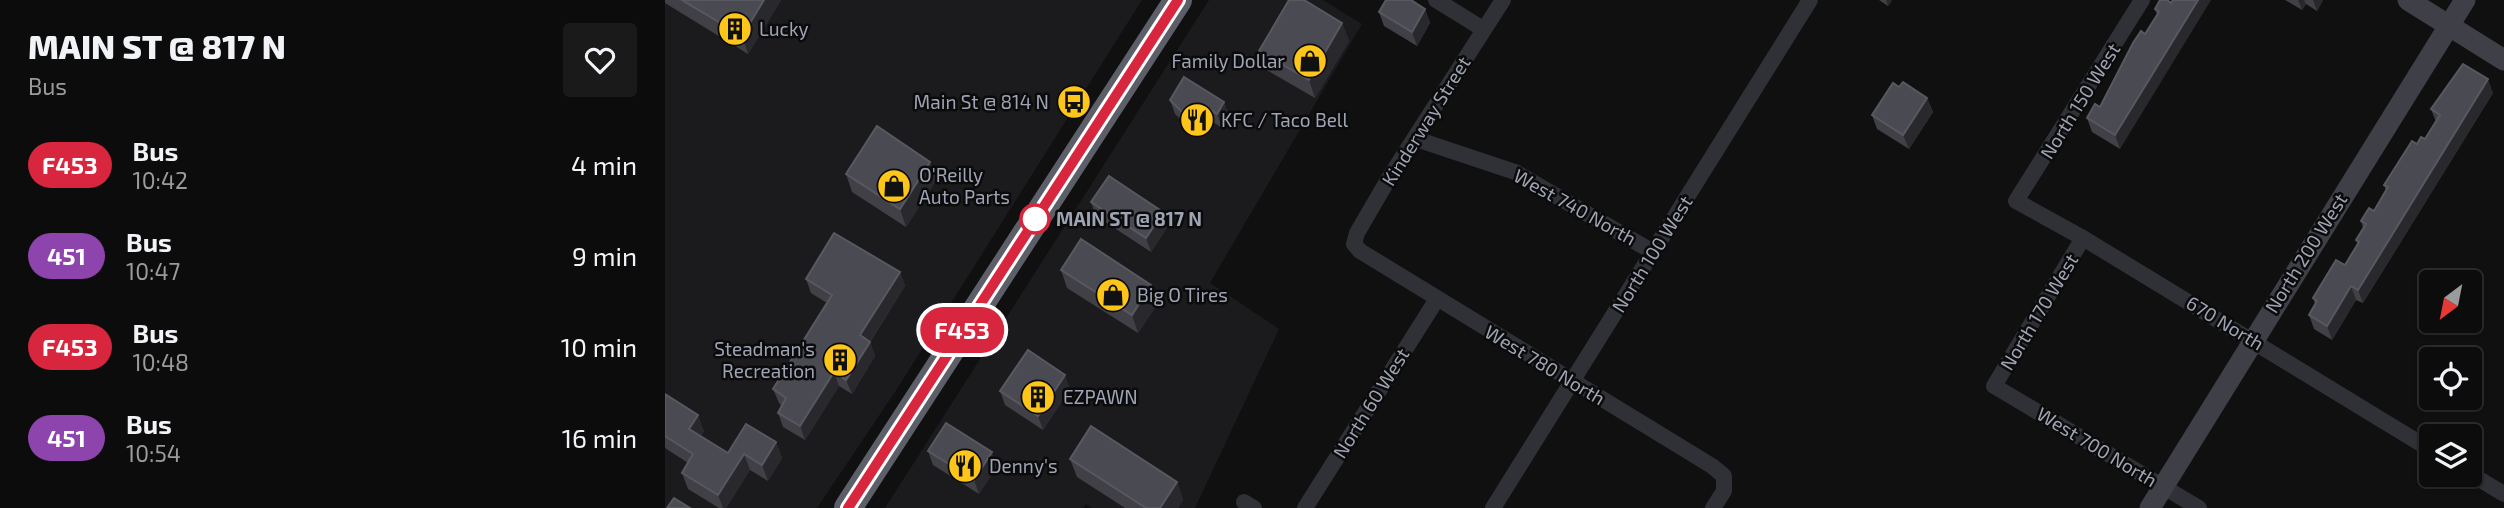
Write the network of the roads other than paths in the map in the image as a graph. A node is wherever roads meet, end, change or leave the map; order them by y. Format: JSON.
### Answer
{"nodes":[{"id":1,"x":1178,"y":0,"type":"edge"},
{"id":2,"x":1436,"y":0,"type":"edge"},
{"id":3,"x":1503,"y":0,"type":"edge"},
{"id":4,"x":1810,"y":0,"type":"edge"},
{"id":5,"x":2142,"y":0,"type":"edge"},
{"id":6,"x":2408,"y":0,"type":"edge"},
{"id":7,"x":2465,"y":0,"type":"edge"},
{"id":8,"x":2448,"y":25,"type":"junction"},
{"id":9,"x":1483,"y":29,"type":"junction"},
{"id":10,"x":2504,"y":60,"type":"edge"},
{"id":11,"x":1416,"y":139,"type":"junction"},
{"id":12,"x":2016,"y":201,"type":"joint"},
{"id":13,"x":2083,"y":238,"type":"junction"},
{"id":14,"x":1354,"y":244,"type":"joint"},
{"id":15,"x":1653,"y":252,"type":"junction"},
{"id":16,"x":1437,"y":299,"type":"junction"},
{"id":17,"x":2252,"y":340,"type":"junction"},
{"id":18,"x":1574,"y":382,"type":"junction"},
{"id":19,"x":1994,"y":386,"type":"joint"},
{"id":20,"x":2419,"y":443,"type":"edge"},
{"id":21,"x":2482,"y":481,"type":"edge"},
{"id":22,"x":2162,"y":486,"type":"junction"},
{"id":23,"x":2504,"y":495,"type":"edge"},
{"id":24,"x":848,"y":508,"type":"edge"},
{"id":25,"x":1305,"y":508,"type":"edge"},
{"id":26,"x":1493,"y":508,"type":"edge"},
{"id":27,"x":1713,"y":508,"type":"edge"},
{"id":28,"x":2150,"y":508,"type":"edge"},
{"id":29,"x":2199,"y":508,"type":"edge"}],
"edges":[{"from":1,"to":24,"type":"highway"},
{"from":2,"to":9,"type":"street"},
{"from":3,"to":9,"type":"street","name":"Kinderway Street"},
{"from":4,"to":15,"type":"street","name":"North 100 West"},
{"from":5,"to":12,"type":"street","name":"North 150 West"},
{"from":6,"to":8,"type":"street"},
{"from":7,"to":8,"type":"street","name":"North 200 West"},
{"from":8,"to":10,"type":"street"},
{"from":8,"to":17,"type":"street","name":"North 200 West"},
{"from":9,"to":11,"type":"street","name":"Kinderway Street"},
{"from":11,"to":14,"type":"street","name":"Kinderway Street"},
{"from":11,"to":15,"type":"street","name":"West 740 North"},
{"from":12,"to":13,"type":"street","name":"670 North"},
{"from":13,"to":17,"type":"street","name":"670 North"},
{"from":13,"to":19,"type":"street","name":"North 170 West"},
{"from":14,"to":16,"type":"street","name":"West 780 North"},
{"from":15,"to":18,"type":"street","name":"North 100 West"},
{"from":16,"to":18,"type":"street","name":"West 780 North"},
{"from":16,"to":25,"type":"street","name":"North 60 West"},
{"from":17,"to":20,"type":"street","name":"670 North"},
{"from":17,"to":22,"type":"street","name":"North 200 West"},
{"from":18,"to":26,"type":"street","name":"North 100 West"},
{"from":18,"to":27,"type":"street","name":"West 780 North"},
{"from":19,"to":22,"type":"street","name":"West 700 North"},
{"from":21,"to":23,"type":"street"},
{"from":22,"to":28,"type":"street","name":"North 200 West"},
{"from":22,"to":29,"type":"street","name":"West 700 North"}]}
